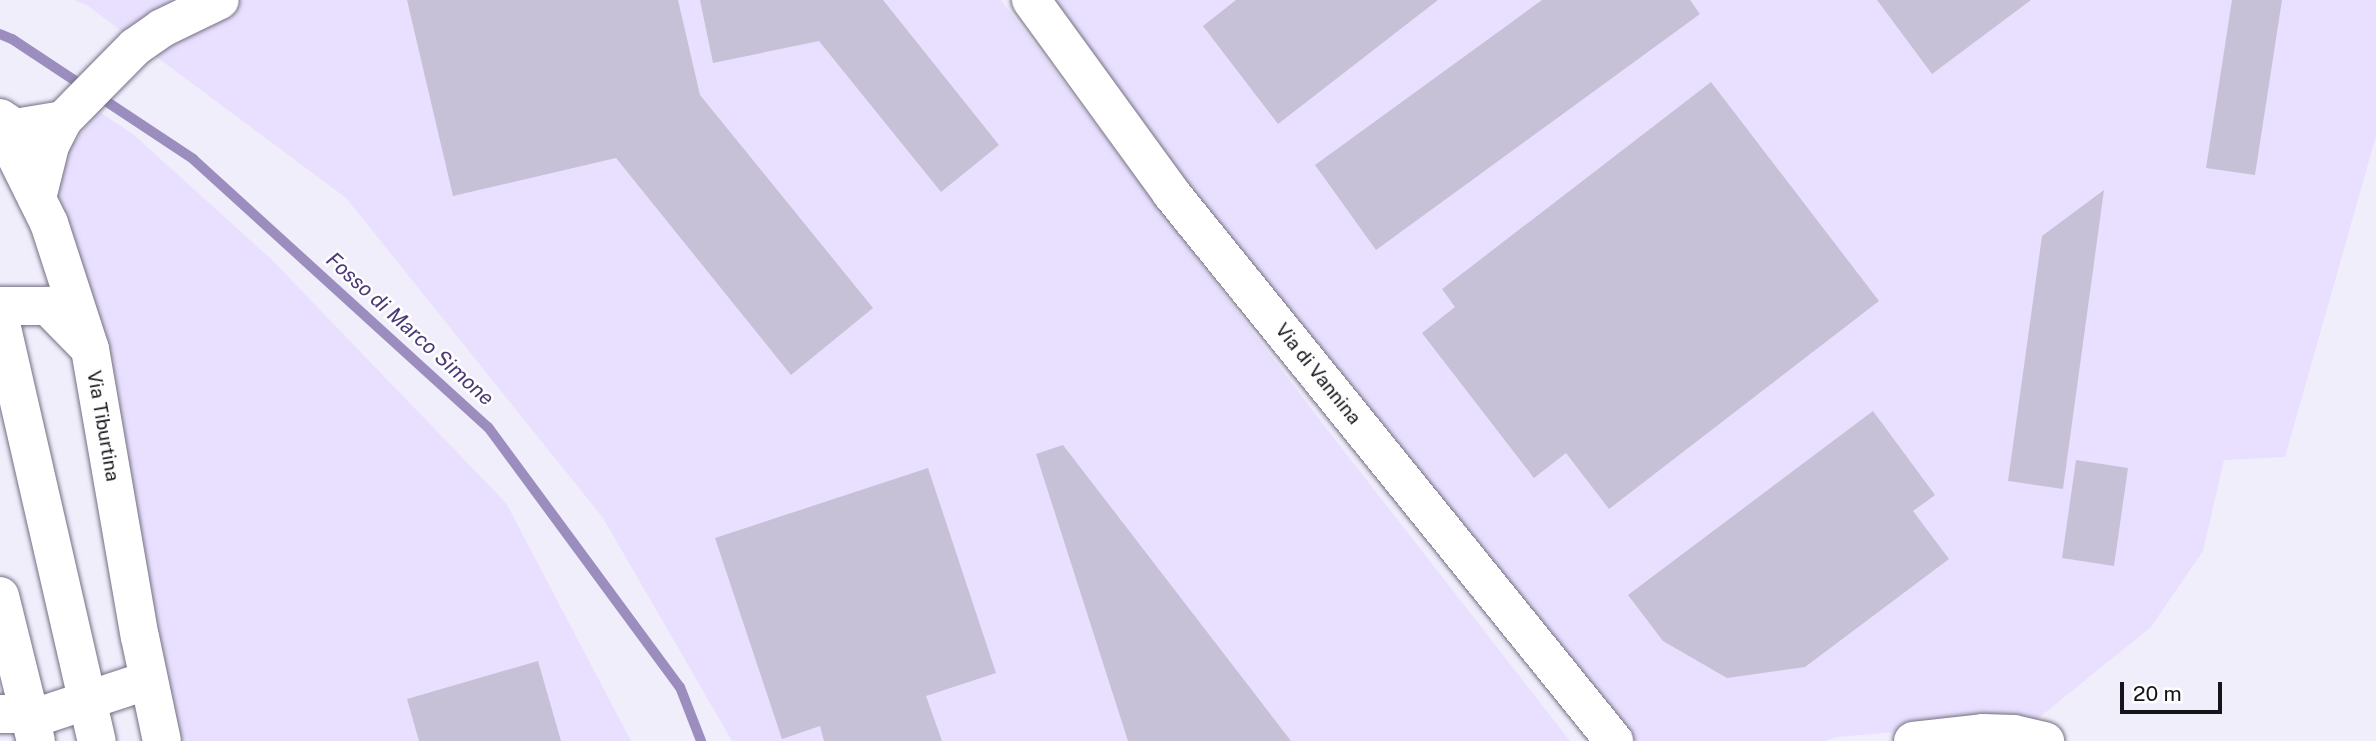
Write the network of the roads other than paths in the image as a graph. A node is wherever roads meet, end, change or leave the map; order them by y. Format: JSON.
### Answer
{"nodes":[{"id":1,"x":220,"y":0,"type":"edge"},
{"id":2,"x":1031,"y":0,"type":"edge"},
{"id":3,"x":70,"y":113,"type":"junction"},
{"id":4,"x":0,"y":118,"type":"edge"},
{"id":5,"x":0,"y":124,"type":"edge"},
{"id":6,"x":37,"y":198,"type":"junction"},
{"id":7,"x":0,"y":306,"type":"edge"},
{"id":8,"x":0,"y":319,"type":"edge"},
{"id":9,"x":90,"y":349,"type":"junction"},
{"id":10,"x":0,"y":596,"type":"edge"},
{"id":11,"x":149,"y":680,"type":"junction"},
{"id":12,"x":89,"y":702,"type":"junction"},
{"id":13,"x":22,"y":723,"type":"edge"},
{"id":14,"x":97,"y":741,"type":"edge"},
{"id":15,"x":162,"y":741,"type":"edge"},
{"id":16,"x":1614,"y":741,"type":"edge"},
{"id":17,"x":1913,"y":741,"type":"edge"},
{"id":18,"x":2045,"y":741,"type":"edge"}],
"edges":[{"from":1,"to":3,"type":"street"},
{"from":2,"to":16,"type":"street","name":"Via di Vannina"},
{"from":3,"to":4,"type":"street"},
{"from":3,"to":6,"type":"street"},
{"from":5,"to":6,"type":"street","name":"Via Tiburtina"},
{"from":6,"to":9,"type":"street","name":"Via Tiburtina"},
{"from":7,"to":9,"type":"street"},
{"from":8,"to":12,"type":"street"},
{"from":9,"to":11,"type":"street","name":"Via Tiburtina"},
{"from":10,"to":13,"type":"street"},
{"from":11,"to":12,"type":"street"},
{"from":11,"to":15,"type":"street","name":"Via Tiburtina"},
{"from":12,"to":13,"type":"street"},
{"from":12,"to":14,"type":"street"},
{"from":17,"to":18,"type":"street"}]}
